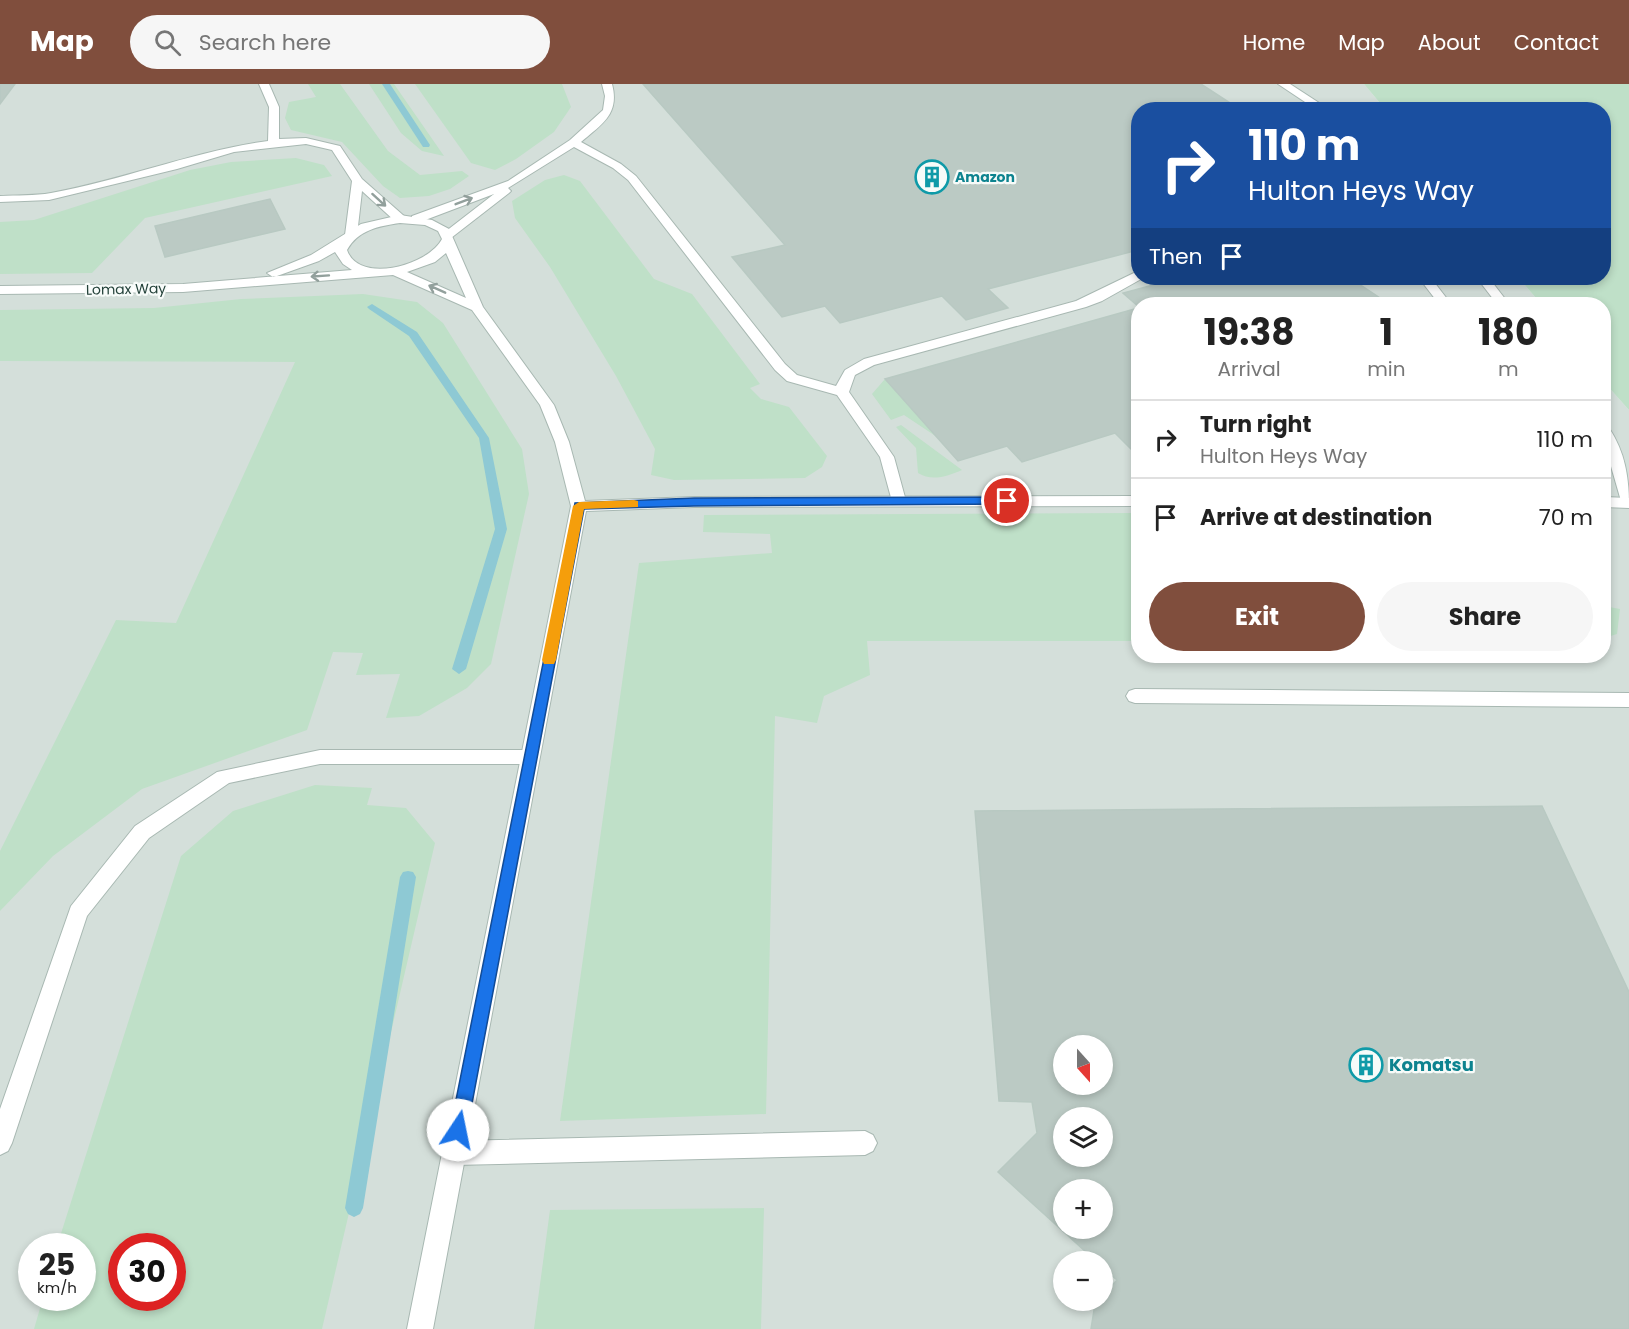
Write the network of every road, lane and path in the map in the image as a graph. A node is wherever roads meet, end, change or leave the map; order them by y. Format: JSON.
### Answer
{"nodes":[{"id":1,"x":264,"y":84,"type":"edge"},
{"id":2,"x":607,"y":84,"type":"edge"},
{"id":3,"x":1283,"y":84,"type":"edge"},
{"id":4,"x":1312,"y":102,"type":"edge"},
{"id":5,"x":574,"y":142,"type":"junction"},
{"id":6,"x":273,"y":143,"type":"junction"},
{"id":7,"x":358,"y":180,"type":"junction"},
{"id":8,"x":512,"y":183,"type":"junction"},
{"id":9,"x":0,"y":199,"type":"edge"},
{"id":10,"x":400,"y":219,"type":"junction"},
{"id":11,"x":416,"y":219,"type":"junction"},
{"id":12,"x":348,"y":238,"type":"junction"},
{"id":13,"x":448,"y":239,"type":"junction"},
{"id":14,"x":378,"y":272,"type":"junction"},
{"id":15,"x":397,"y":272,"type":"junction"},
{"id":16,"x":1131,"y":280,"type":"edge"},
{"id":17,"x":252,"y":281,"type":"junction"},
{"id":18,"x":1430,"y":285,"type":"edge"},
{"id":19,"x":1488,"y":285,"type":"edge"},
{"id":20,"x":0,"y":290,"type":"edge"},
{"id":21,"x":1440,"y":297,"type":"edge"},
{"id":22,"x":1498,"y":297,"type":"edge"},
{"id":23,"x":477,"y":307,"type":"junction"},
{"id":24,"x":842,"y":392,"type":"junction"},
{"id":25,"x":1611,"y":442,"type":"edge"},
{"id":26,"x":898,"y":501,"type":"junction"},
{"id":27,"x":1131,"y":501,"type":"edge"},
{"id":28,"x":1611,"y":502,"type":"edge"},
{"id":29,"x":1629,"y":502,"type":"edge"},
{"id":30,"x":579,"y":506,"type":"junction"},
{"id":31,"x":1135,"y":696,"type":"dead end"},
{"id":32,"x":1629,"y":700,"type":"edge"},
{"id":33,"x":530,"y":757,"type":"junction"},
{"id":34,"x":0,"y":1143,"type":"edge"},
{"id":35,"x":866,"y":1143,"type":"dead end"},
{"id":36,"x":454,"y":1154,"type":"junction"},
{"id":37,"x":420,"y":1329,"type":"edge"}],
"edges":[{"from":1,"to":6,"type":"street"},
{"from":2,"to":5,"type":"street"},
{"from":3,"to":4,"type":"street"},
{"from":5,"to":8,"type":"street"},
{"from":5,"to":24,"type":"street"},
{"from":6,"to":7,"type":"street"},
{"from":6,"to":9,"type":"street"},
{"from":7,"to":10,"type":"street","one_way":true},
{"from":7,"to":12,"type":"street"},
{"from":11,"to":8,"type":"street","one_way":true},
{"from":8,"to":13,"type":"street"},
{"from":10,"to":11,"type":"street","name":"Lomax Way"},
{"from":10,"to":12,"type":"street","name":"Lomax Way"},
{"from":11,"to":13,"type":"street"},
{"from":12,"to":14,"type":"street"},
{"from":12,"to":17,"type":"street","name":"Lomax Way"},
{"from":13,"to":15,"type":"street"},
{"from":13,"to":23,"type":"street"},
{"from":14,"to":15,"type":"street"},
{"from":14,"to":17,"type":"street","name":"Lomax Way","one_way":true},
{"from":23,"to":15,"type":"street","one_way":true},
{"from":16,"to":24,"type":"street"},
{"from":17,"to":20,"type":"street","name":"Lomax Way"},
{"from":18,"to":21,"type":"street"},
{"from":19,"to":22,"type":"street"},
{"from":23,"to":30,"type":"street"},
{"from":24,"to":26,"type":"street"},
{"from":25,"to":29,"type":"street"},
{"from":26,"to":27,"type":"street"},
{"from":26,"to":30,"type":"street"},
{"from":28,"to":29,"type":"street"},
{"from":30,"to":33,"type":"street"},
{"from":31,"to":32,"type":"street"},
{"from":33,"to":34,"type":"street"},
{"from":33,"to":36,"type":"street"},
{"from":35,"to":36,"type":"street"},
{"from":36,"to":37,"type":"street"}]}
